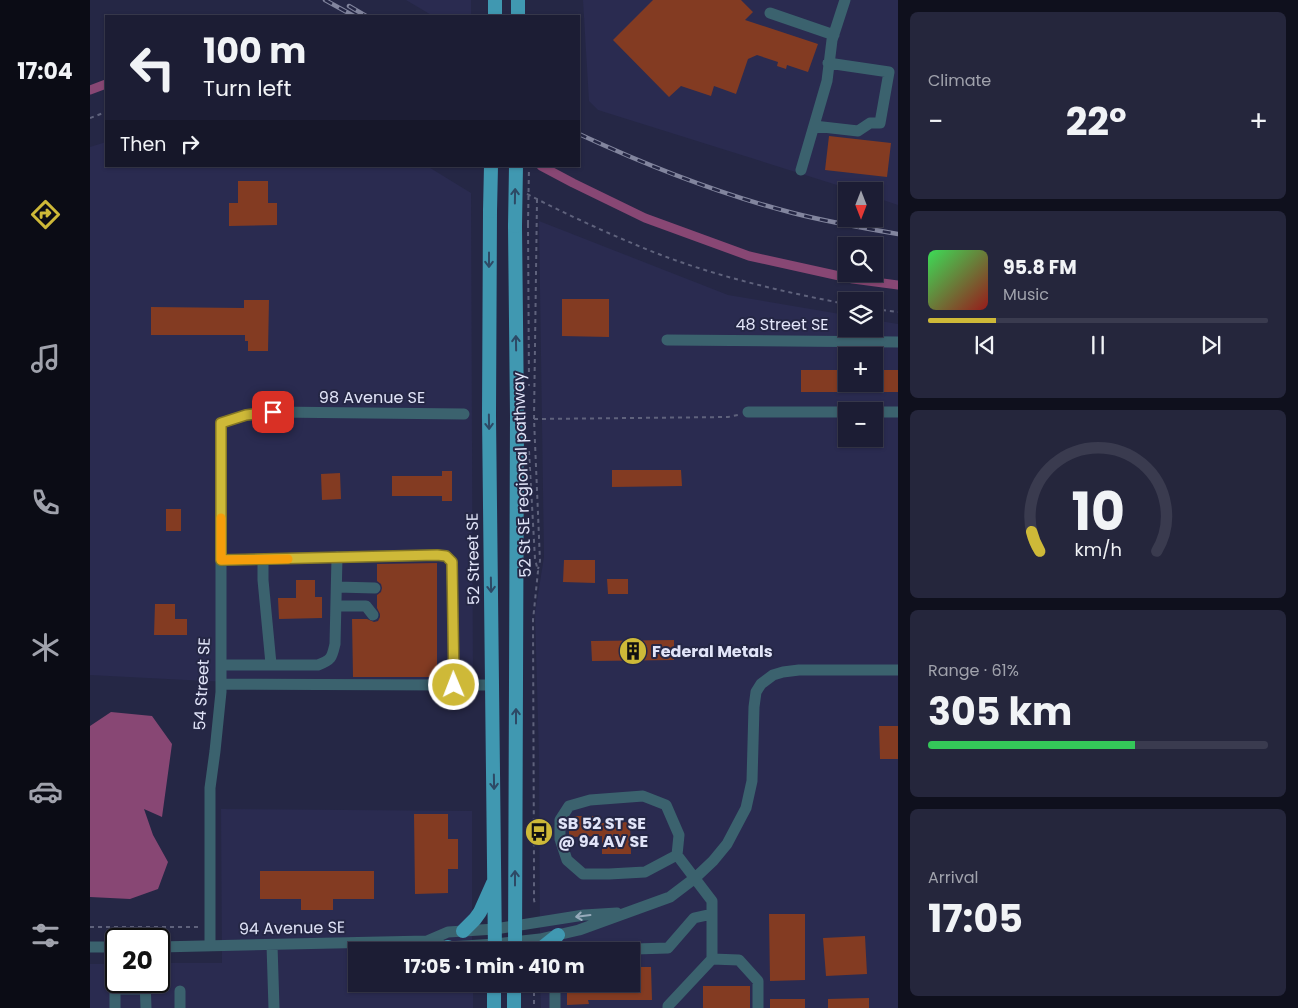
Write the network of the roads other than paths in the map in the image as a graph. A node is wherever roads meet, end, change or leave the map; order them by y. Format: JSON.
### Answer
{"nodes":[{"id":1,"x":495,"y":0,"type":"edge"},
{"id":2,"x":518,"y":0,"type":"edge"},
{"id":3,"x":845,"y":0,"type":"edge"},
{"id":4,"x":770,"y":13,"type":"dead end"},
{"id":5,"x":495,"y":15,"type":"edge"},
{"id":6,"x":518,"y":15,"type":"edge"},
{"id":7,"x":834,"y":35,"type":"junction"},
{"id":8,"x":828,"y":63,"type":"junction"},
{"id":9,"x":814,"y":126,"type":"junction"},
{"id":10,"x":491,"y":167,"type":"edge"},
{"id":11,"x":516,"y":167,"type":"edge"},
{"id":12,"x":801,"y":170,"type":"dead end"},
{"id":13,"x":667,"y":340,"type":"dead end"},
{"id":14,"x":898,"y":342,"type":"edge"},
{"id":15,"x":748,"y":412,"type":"road end"},
{"id":16,"x":838,"y":412,"type":"edge"},
{"id":17,"x":883,"y":412,"type":"edge"},
{"id":18,"x":898,"y":412,"type":"edge"},
{"id":19,"x":464,"y":414,"type":"dead end"},
{"id":20,"x":221,"y":423,"type":"joint"},
{"id":21,"x":337,"y":557,"type":"junction"},
{"id":22,"x":263,"y":559,"type":"junction"},
{"id":23,"x":221,"y":560,"type":"junction"},
{"id":24,"x":337,"y":587,"type":"junction"},
{"id":25,"x":375,"y":588,"type":"dead end"},
{"id":26,"x":337,"y":606,"type":"junction"},
{"id":27,"x":374,"y":615,"type":"dead end"},
{"id":28,"x":221,"y":664,"type":"junction"},
{"id":29,"x":271,"y":664,"type":"junction"},
{"id":30,"x":898,"y":670,"type":"edge"},
{"id":31,"x":221,"y":684,"type":"junction"},
{"id":32,"x":454,"y":685,"type":"junction"},
{"id":33,"x":492,"y":685,"type":"junction"},
{"id":34,"x":678,"y":855,"type":"junction"},
{"id":35,"x":696,"y":878,"type":"junction"},
{"id":36,"x":495,"y":880,"type":"junction"},
{"id":37,"x":631,"y":912,"type":"junction"},
{"id":38,"x":712,"y":914,"type":"junction"},
{"id":39,"x":514,"y":927,"type":"junction"},
{"id":40,"x":495,"y":929,"type":"junction"},
{"id":41,"x":464,"y":931,"type":"junction"},
{"id":42,"x":558,"y":935,"type":"junction"},
{"id":43,"x":427,"y":941,"type":"junction"},
{"id":44,"x":430,"y":942,"type":"edge"},
{"id":45,"x":495,"y":942,"type":"edge"},
{"id":46,"x":514,"y":942,"type":"edge"},
{"id":47,"x":530,"y":942,"type":"edge"},
{"id":48,"x":549,"y":942,"type":"edge"},
{"id":49,"x":272,"y":945,"type":"junction"},
{"id":50,"x":210,"y":946,"type":"junction"},
{"id":51,"x":90,"y":947,"type":"edge"},
{"id":52,"x":105,"y":947,"type":"edge"},
{"id":53,"x":170,"y":947,"type":"edge"},
{"id":54,"x":640,"y":949,"type":"edge"},
{"id":55,"x":712,"y":959,"type":"junction"},
{"id":56,"x":180,"y":990,"type":"dead end"},
{"id":57,"x":494,"y":992,"type":"edge"},
{"id":58,"x":515,"y":992,"type":"edge"},
{"id":59,"x":555,"y":992,"type":"edge"},
{"id":60,"x":114,"y":993,"type":"edge"},
{"id":61,"x":145,"y":993,"type":"edge"},
{"id":62,"x":115,"y":1008,"type":"edge"},
{"id":63,"x":146,"y":1008,"type":"edge"},
{"id":64,"x":180,"y":1008,"type":"edge"},
{"id":65,"x":274,"y":1008,"type":"edge"},
{"id":66,"x":494,"y":1008,"type":"edge"},
{"id":67,"x":514,"y":1008,"type":"edge"},
{"id":68,"x":555,"y":1008,"type":"edge"},
{"id":69,"x":668,"y":1008,"type":"edge"},
{"id":70,"x":758,"y":1008,"type":"edge"}],
"edges":[{"from":1,"to":5,"type":"main road"},
{"from":2,"to":6,"type":"main road"},
{"from":3,"to":7,"type":"street"},
{"from":4,"to":7,"type":"street"},
{"from":7,"to":8,"type":"street"},
{"from":8,"to":9,"type":"street"},
{"from":8,"to":9,"type":"street"},
{"from":9,"to":12,"type":"street"},
{"from":10,"to":33,"type":"main road","name":"52 Street SE","one_way":true,"bridge":true},
{"from":39,"to":11,"type":"main road","one_way":true,"bridge":true},
{"from":13,"to":14,"type":"street","name":"48 Street SE"},
{"from":15,"to":16,"type":"street"},
{"from":17,"to":18,"type":"street"},
{"from":19,"to":20,"type":"street","name":"98 Avenue SE"},
{"from":20,"to":23,"type":"street","name":"54 Street SE"},
{"from":21,"to":22,"type":"street"},
{"from":21,"to":24,"type":"street"},
{"from":21,"to":32,"type":"street"},
{"from":22,"to":23,"type":"street"},
{"from":22,"to":29,"type":"street"},
{"from":23,"to":28,"type":"street","name":"54 Street SE"},
{"from":24,"to":25,"type":"street"},
{"from":24,"to":26,"type":"street"},
{"from":26,"to":27,"type":"street"},
{"from":26,"to":29,"type":"street"},
{"from":28,"to":29,"type":"street"},
{"from":28,"to":31,"type":"street","name":"54 Street SE"},
{"from":30,"to":35,"type":"street","name":"94 Avenue SE"},
{"from":31,"to":32,"type":"street"},
{"from":31,"to":50,"type":"street","name":"54 Street SE"},
{"from":32,"to":33,"type":"street"},
{"from":33,"to":36,"type":"main road","name":"52 Street SE","one_way":true},
{"from":34,"to":34,"type":"street"},
{"from":34,"to":35,"type":"street"},
{"from":35,"to":37,"type":"street","name":"94 Avenue SE"},
{"from":35,"to":38,"type":"street"},
{"from":36,"to":40,"type":"main road","name":"52 Street SE"},
{"from":36,"to":41,"type":"main road"},
{"from":37,"to":39,"type":"street","name":"94 Avenue SE","one_way":true},
{"from":37,"to":42,"type":"street","name":"94 Avenue SE"},
{"from":38,"to":54,"type":"street"},
{"from":38,"to":55,"type":"street"},
{"from":39,"to":40,"type":"street","name":"94 Avenue SE"},
{"from":39,"to":46,"type":"main road"},
{"from":40,"to":41,"type":"street","name":"94 Avenue SE"},
{"from":40,"to":45,"type":"main road","name":"52 Street SE"},
{"from":41,"to":43,"type":"street","name":"94 Avenue SE"},
{"from":42,"to":47,"type":"street","name":"94 Avenue SE"},
{"from":42,"to":48,"type":"main road"},
{"from":43,"to":44,"type":"street","name":"94 Avenue SE"},
{"from":43,"to":49,"type":"street","name":"94 Avenue SE"},
{"from":49,"to":50,"type":"street","name":"94 Avenue SE"},
{"from":49,"to":65,"type":"street"},
{"from":50,"to":53,"type":"street","name":"94 Avenue SE"},
{"from":51,"to":52,"type":"street"},
{"from":55,"to":69,"type":"street"},
{"from":55,"to":70,"type":"street"},
{"from":56,"to":64,"type":"street"},
{"from":57,"to":66,"type":"main road"},
{"from":58,"to":67,"type":"main road"},
{"from":59,"to":68,"type":"street"},
{"from":60,"to":62,"type":"street"},
{"from":61,"to":63,"type":"street"}]}
